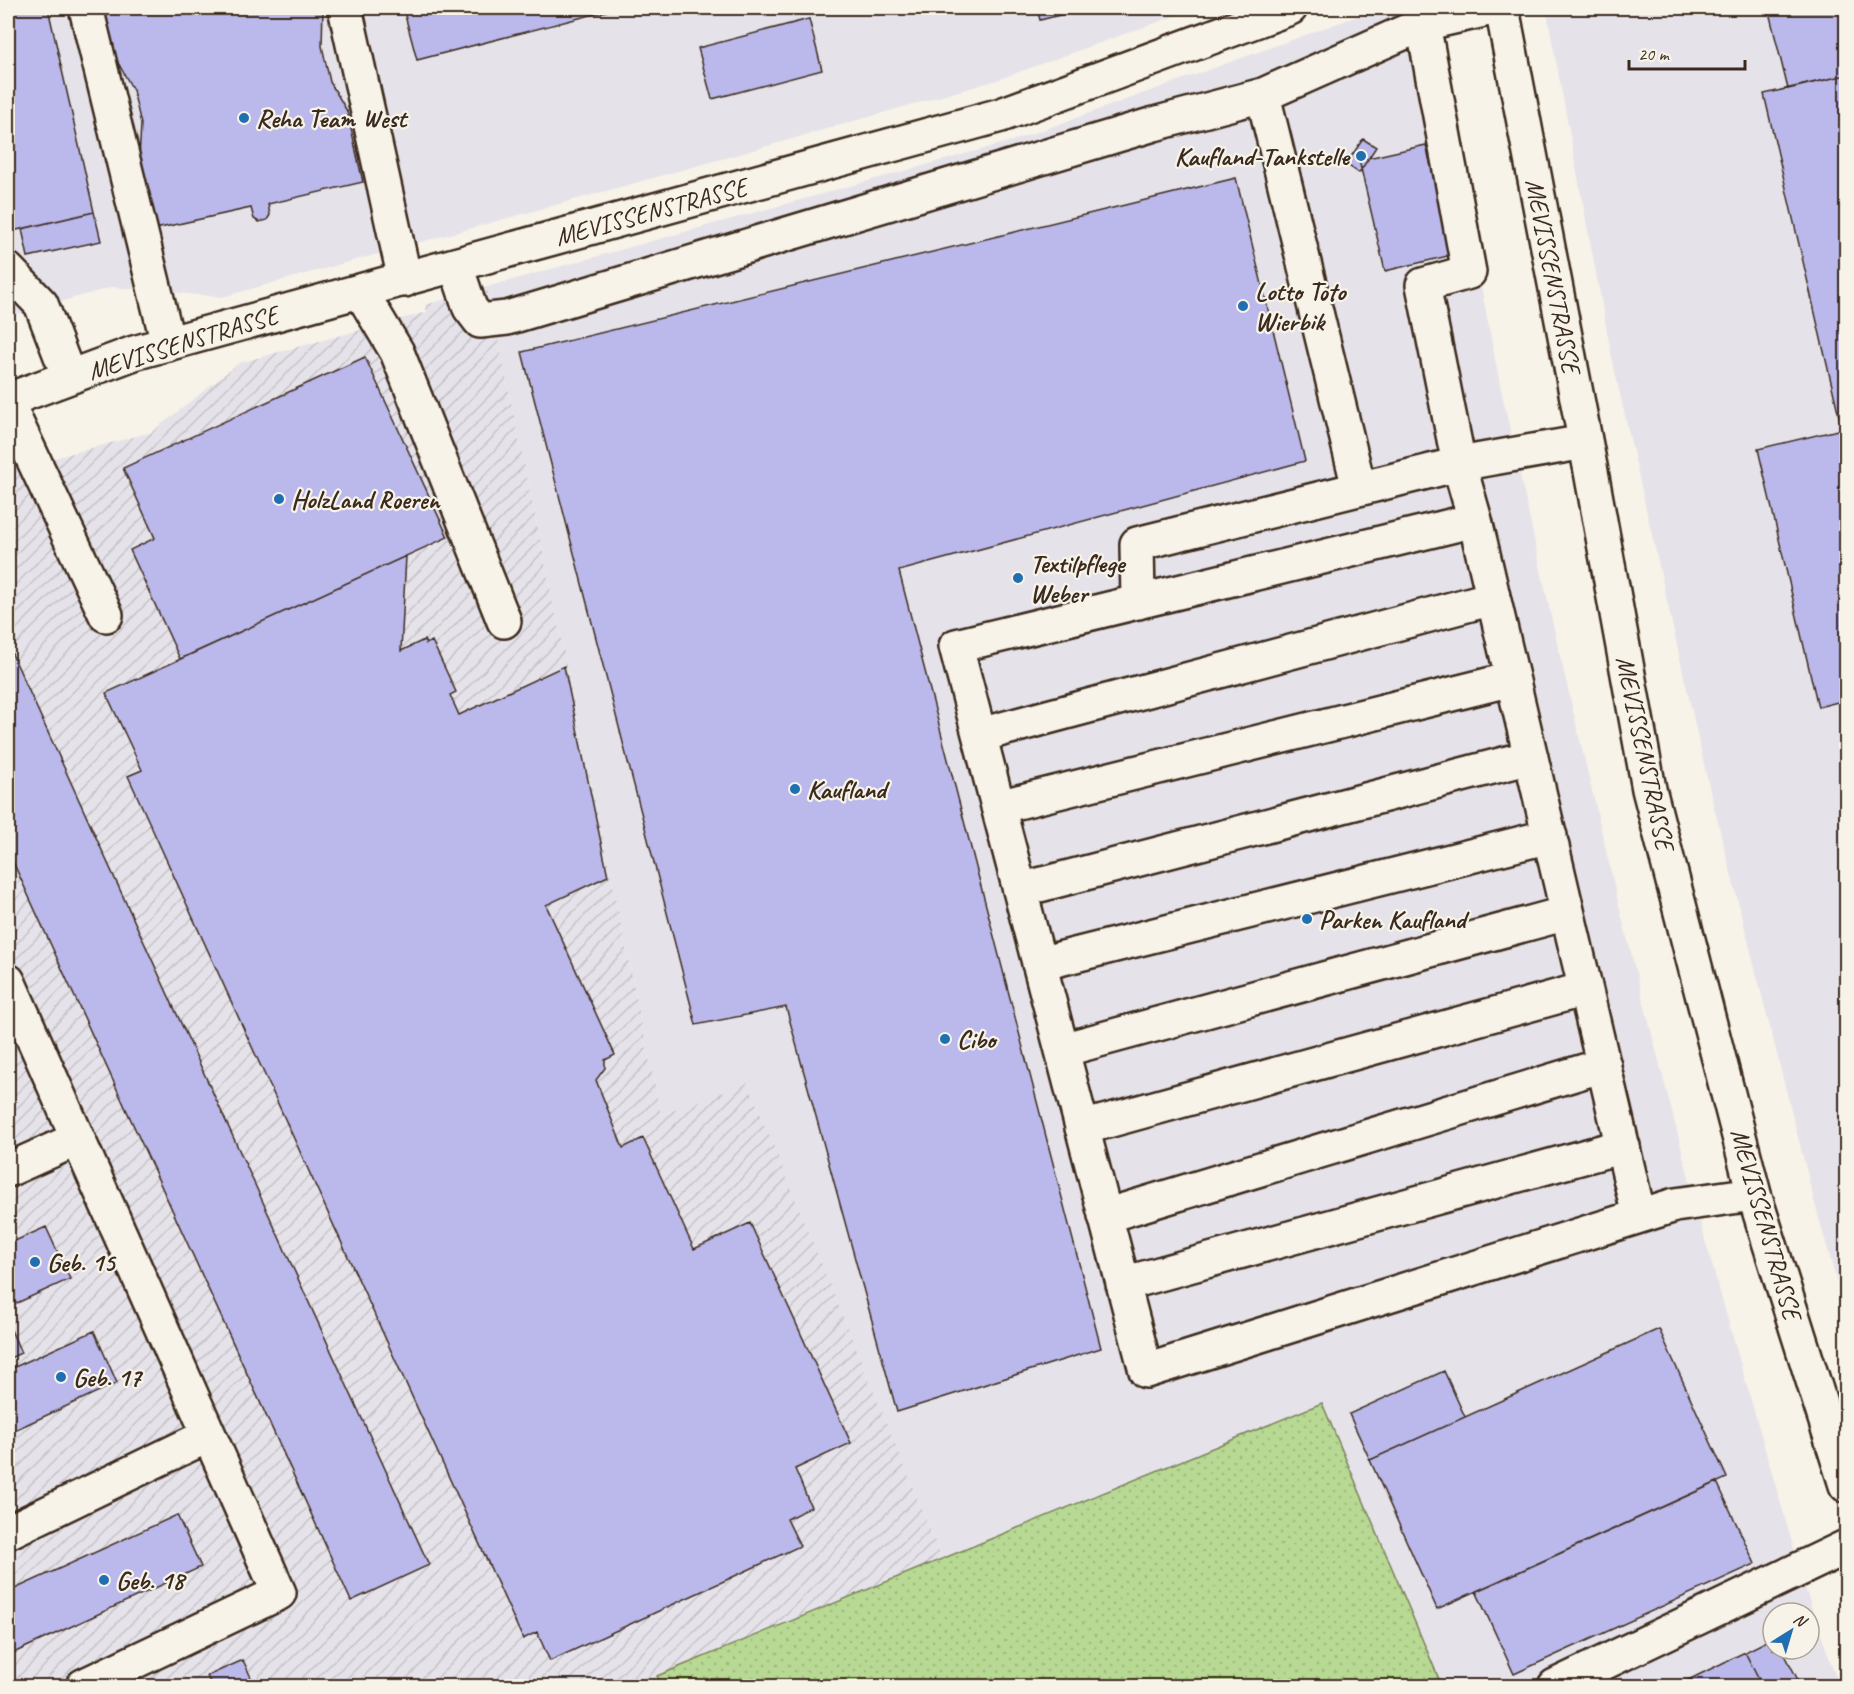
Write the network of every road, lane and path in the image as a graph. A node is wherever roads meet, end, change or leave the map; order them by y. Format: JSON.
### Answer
{"nodes":[{"id":1,"x":86,"y":8,"type":"edge"},
{"id":2,"x":345,"y":8,"type":"edge"},
{"id":3,"x":1290,"y":8,"type":"edge"},
{"id":4,"x":1493,"y":8,"type":"edge"},
{"id":5,"x":1502,"y":8,"type":"edge"},
{"id":6,"x":1423,"y":24,"type":"junction"},
{"id":7,"x":1263,"y":95,"type":"junction"},
{"id":8,"x":456,"y":266,"type":"junction"},
{"id":9,"x":8,"y":270,"type":"edge"},
{"id":10,"x":405,"y":280,"type":"junction"},
{"id":11,"x":361,"y":292,"type":"junction"},
{"id":12,"x":168,"y":344,"type":"junction"},
{"id":13,"x":69,"y":377,"type":"junction"},
{"id":14,"x":8,"y":400,"type":"edge"},
{"id":15,"x":8,"y":405,"type":"edge"},
{"id":16,"x":1585,"y":442,"type":"junction"},
{"id":17,"x":1459,"y":464,"type":"junction"},
{"id":18,"x":1359,"y":488,"type":"junction"},
{"id":19,"x":1475,"y":520,"type":"junction"},
{"id":20,"x":1493,"y":598,"type":"junction"},
{"id":21,"x":1138,"y":602,"type":"junction"},
{"id":22,"x":106,"y":615,"type":"dead end"},
{"id":23,"x":504,"y":621,"type":"dead end"},
{"id":24,"x":1512,"y":679,"type":"junction"},
{"id":25,"x":980,"y":735,"type":"junction"},
{"id":26,"x":1531,"y":758,"type":"junction"},
{"id":27,"x":998,"y":807,"type":"junction"},
{"id":28,"x":1550,"y":836,"type":"junction"},
{"id":29,"x":1020,"y":890,"type":"junction"},
{"id":30,"x":1568,"y":913,"type":"junction"},
{"id":31,"x":1040,"y":964,"type":"junction"},
{"id":32,"x":8,"y":981,"type":"edge"},
{"id":33,"x":1586,"y":989,"type":"junction"},
{"id":34,"x":1062,"y":1050,"type":"junction"},
{"id":35,"x":1604,"y":1065,"type":"junction"},
{"id":36,"x":1082,"y":1128,"type":"junction"},
{"id":37,"x":77,"y":1138,"type":"junction"},
{"id":38,"x":1623,"y":1146,"type":"junction"},
{"id":39,"x":8,"y":1170,"type":"edge"},
{"id":40,"x":1754,"y":1194,"type":"junction"},
{"id":41,"x":1105,"y":1216,"type":"junction"},
{"id":42,"x":1639,"y":1216,"type":"junction"},
{"id":43,"x":1123,"y":1284,"type":"junction"},
{"id":44,"x":209,"y":1435,"type":"junction"},
{"id":45,"x":1846,"y":1485,"type":"edge"},
{"id":46,"x":8,"y":1532,"type":"edge"},
{"id":47,"x":1846,"y":1547,"type":"edge"},
{"id":48,"x":83,"y":1686,"type":"edge"},
{"id":49,"x":1555,"y":1686,"type":"edge"}],
"edges":[{"from":1,"to":12,"type":"street"},
{"from":2,"to":10,"type":"street"},
{"from":3,"to":8,"type":"street","name":"MEVISSENSTRASSE"},
{"from":4,"to":6,"type":"street"},
{"from":5,"to":16,"type":"street","name":"MEVISSENSTRASSE"},
{"from":6,"to":7,"type":"street"},
{"from":6,"to":17,"type":"street"},
{"from":7,"to":8,"type":"street"},
{"from":7,"to":18,"type":"street"},
{"from":8,"to":10,"type":"street","name":"MEVISSENSTRASSE"},
{"from":9,"to":13,"type":"street"},
{"from":10,"to":11,"type":"street","name":"MEVISSENSTRASSE"},
{"from":11,"to":12,"type":"street","name":"MEVISSENSTRASSE"},
{"from":11,"to":23,"type":"street"},
{"from":12,"to":13,"type":"street","name":"MEVISSENSTRASSE"},
{"from":13,"to":14,"type":"street","name":"MEVISSENSTRASSE"},
{"from":15,"to":22,"type":"street"},
{"from":16,"to":17,"type":"street"},
{"from":16,"to":40,"type":"street","name":"MEVISSENSTRASSE"},
{"from":17,"to":18,"type":"street"},
{"from":17,"to":19,"type":"street"},
{"from":18,"to":21,"type":"street"},
{"from":19,"to":20,"type":"street"},
{"from":19,"to":21,"type":"street"},
{"from":20,"to":24,"type":"street"},
{"from":20,"to":25,"type":"street"},
{"from":21,"to":25,"type":"street"},
{"from":24,"to":26,"type":"street"},
{"from":24,"to":27,"type":"street"},
{"from":25,"to":27,"type":"street"},
{"from":26,"to":28,"type":"street"},
{"from":26,"to":29,"type":"street"},
{"from":27,"to":29,"type":"street"},
{"from":28,"to":30,"type":"street"},
{"from":28,"to":31,"type":"street"},
{"from":29,"to":31,"type":"street"},
{"from":30,"to":33,"type":"street"},
{"from":30,"to":34,"type":"street"},
{"from":31,"to":34,"type":"street"},
{"from":32,"to":37,"type":"street"},
{"from":33,"to":35,"type":"street"},
{"from":33,"to":36,"type":"street"},
{"from":34,"to":36,"type":"street"},
{"from":35,"to":38,"type":"street"},
{"from":35,"to":41,"type":"street"},
{"from":36,"to":41,"type":"street"},
{"from":37,"to":39,"type":"street"},
{"from":37,"to":44,"type":"street"},
{"from":38,"to":42,"type":"street"},
{"from":38,"to":43,"type":"street"},
{"from":40,"to":42,"type":"street"},
{"from":40,"to":45,"type":"street","name":"MEVISSENSTRASSE"},
{"from":41,"to":43,"type":"street"},
{"from":42,"to":43,"type":"street"},
{"from":44,"to":46,"type":"street"},
{"from":44,"to":48,"type":"street"},
{"from":47,"to":49,"type":"street"}]}
